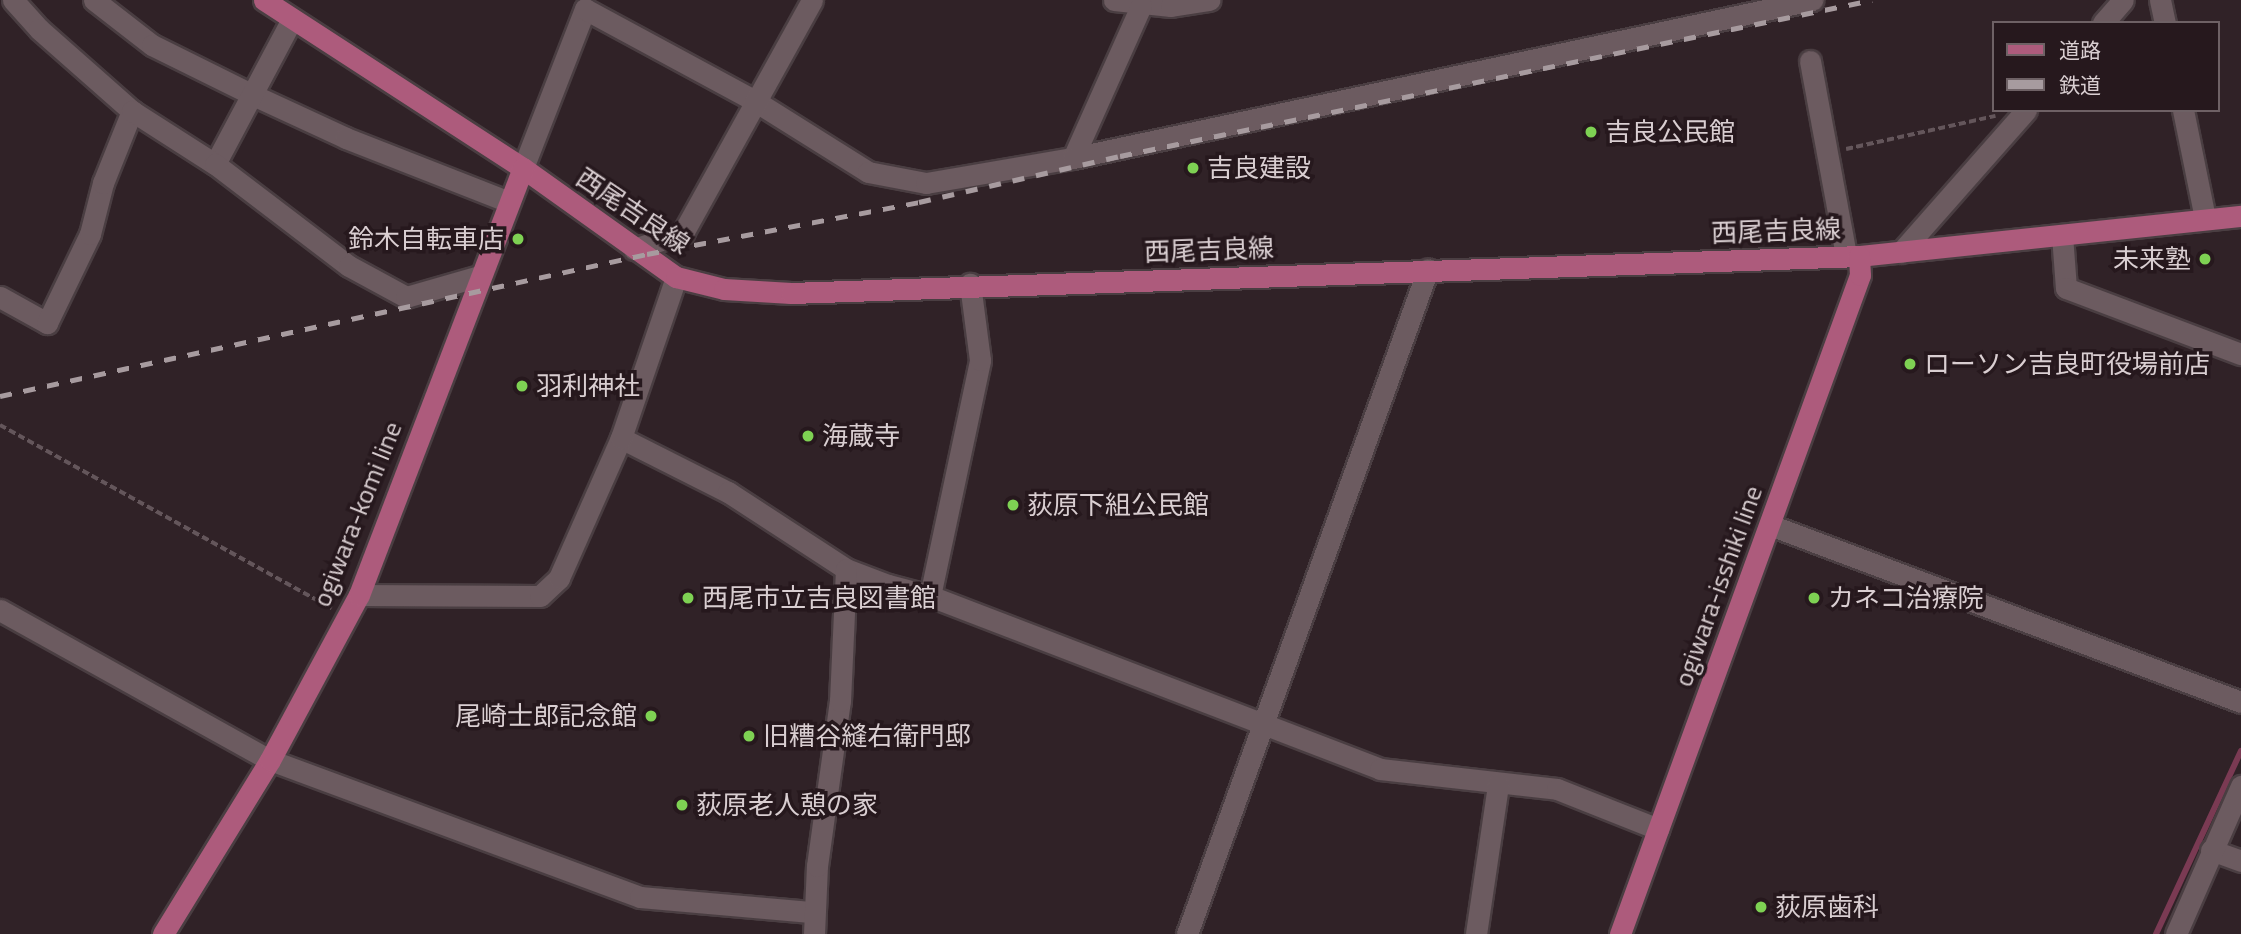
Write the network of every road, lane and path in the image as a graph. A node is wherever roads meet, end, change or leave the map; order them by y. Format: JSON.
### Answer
{"nodes":[{"id":1,"x":13,"y":0,"type":"edge"},
{"id":2,"x":94,"y":0,"type":"edge"},
{"id":3,"x":264,"y":0,"type":"edge"},
{"id":4,"x":812,"y":0,"type":"edge"},
{"id":5,"x":1114,"y":0,"type":"edge"},
{"id":6,"x":1210,"y":0,"type":"edge"},
{"id":7,"x":2123,"y":0,"type":"edge"},
{"id":8,"x":2160,"y":0,"type":"edge"},
{"id":9,"x":1801,"y":1,"type":"edge"},
{"id":10,"x":1141,"y":6,"type":"junction"},
{"id":11,"x":292,"y":19,"type":"junction"},
{"id":12,"x":2105,"y":21,"type":"edge"},
{"id":13,"x":2165,"y":21,"type":"edge"},
{"id":14,"x":1810,"y":61,"type":"dead end"},
{"id":15,"x":253,"y":95,"type":"junction"},
{"id":16,"x":755,"y":101,"type":"junction"},
{"id":17,"x":132,"y":111,"type":"junction"},
{"id":18,"x":2018,"y":112,"type":"edge"},
{"id":19,"x":2183,"y":112,"type":"edge"},
{"id":20,"x":1830,"y":153,"type":"junction"},
{"id":21,"x":1073,"y":158,"type":"junction"},
{"id":22,"x":215,"y":164,"type":"junction"},
{"id":23,"x":523,"y":168,"type":"junction"},
{"id":24,"x":509,"y":202,"type":"junction"},
{"id":25,"x":2241,"y":216,"type":"edge"},
{"id":26,"x":2205,"y":218,"type":"junction"},
{"id":27,"x":2062,"y":235,"type":"junction"},
{"id":28,"x":634,"y":249,"type":"junction"},
{"id":29,"x":1901,"y":252,"type":"junction"},
{"id":30,"x":1853,"y":256,"type":"junction"},
{"id":31,"x":1428,"y":269,"type":"junction"},
{"id":32,"x":478,"y":276,"type":"junction"},
{"id":33,"x":676,"y":277,"type":"junction"},
{"id":34,"x":970,"y":284,"type":"junction"},
{"id":35,"x":0,"y":297,"type":"edge"},
{"id":36,"x":2241,"y":354,"type":"edge"},
{"id":37,"x":0,"y":425,"type":"edge"},
{"id":38,"x":621,"y":438,"type":"junction"},
{"id":39,"x":1770,"y":525,"type":"junction"},
{"id":40,"x":846,"y":569,"type":"junction"},
{"id":41,"x":359,"y":595,"type":"junction"},
{"id":42,"x":930,"y":596,"type":"junction"},
{"id":43,"x":0,"y":610,"type":"edge"},
{"id":44,"x":348,"y":616,"type":"junction"},
{"id":45,"x":2241,"y":702,"type":"edge"},
{"id":46,"x":1262,"y":721,"type":"junction"},
{"id":47,"x":270,"y":760,"type":"junction"},
{"id":48,"x":1498,"y":785,"type":"junction"},
{"id":49,"x":2241,"y":786,"type":"edge"},
{"id":50,"x":1658,"y":829,"type":"junction"},
{"id":51,"x":2211,"y":850,"type":"junction"},
{"id":52,"x":2241,"y":861,"type":"edge"},
{"id":53,"x":813,"y":912,"type":"junction"},
{"id":54,"x":163,"y":934,"type":"edge"},
{"id":55,"x":814,"y":934,"type":"edge"},
{"id":56,"x":1187,"y":934,"type":"edge"},
{"id":57,"x":1476,"y":934,"type":"edge"},
{"id":58,"x":1620,"y":934,"type":"edge"},
{"id":59,"x":2176,"y":934,"type":"edge"}],
"edges":[{"from":1,"to":17,"type":"street"},
{"from":2,"to":15,"type":"street"},
{"from":3,"to":11,"type":"main road","name":"西尾吉良線"},
{"from":4,"to":16,"type":"street"},
{"from":5,"to":10,"type":"street"},
{"from":6,"to":10,"type":"street"},
{"from":7,"to":12,"type":"street"},
{"from":8,"to":13,"type":"street"},
{"from":9,"to":21,"type":"street"},
{"from":10,"to":21,"type":"street"},
{"from":11,"to":15,"type":"street"},
{"from":11,"to":23,"type":"main road","name":"西尾吉良線"},
{"from":14,"to":20,"type":"street"},
{"from":15,"to":22,"type":"street"},
{"from":15,"to":24,"type":"street"},
{"from":16,"to":21,"type":"street"},
{"from":16,"to":23,"type":"street"},
{"from":16,"to":28,"type":"street"},
{"from":17,"to":22,"type":"street"},
{"from":17,"to":35,"type":"street"},
{"from":18,"to":20,"type":"path"},
{"from":18,"to":29,"type":"street"},
{"from":19,"to":26,"type":"street"},
{"from":20,"to":30,"type":"street"},
{"from":22,"to":32,"type":"street"},
{"from":23,"to":24,"type":"main road","name":"ogiwara-komi line"},
{"from":23,"to":28,"type":"main road","name":"西尾吉良線"},
{"from":24,"to":32,"type":"main road","name":"ogiwara-komi line"},
{"from":25,"to":26,"type":"main road","name":"西尾吉良線"},
{"from":26,"to":27,"type":"main road","name":"西尾吉良線"},
{"from":27,"to":29,"type":"main road","name":"西尾吉良線"},
{"from":27,"to":36,"type":"street"},
{"from":28,"to":33,"type":"main road","name":"西尾吉良線"},
{"from":29,"to":30,"type":"main road","name":"西尾吉良線"},
{"from":30,"to":31,"type":"main road","name":"西尾吉良線"},
{"from":30,"to":39,"type":"main road","name":"ogiwara-isshiki line"},
{"from":31,"to":34,"type":"main road","name":"西尾吉良線"},
{"from":31,"to":46,"type":"street"},
{"from":32,"to":41,"type":"main road","name":"ogiwara-komi line"},
{"from":33,"to":34,"type":"main road","name":"西尾吉良線"},
{"from":33,"to":38,"type":"street"},
{"from":34,"to":42,"type":"street"},
{"from":37,"to":44,"type":"path"},
{"from":38,"to":40,"type":"street"},
{"from":38,"to":41,"type":"street"},
{"from":39,"to":45,"type":"street"},
{"from":39,"to":50,"type":"main road","name":"ogiwara-isshiki line"},
{"from":40,"to":42,"type":"street"},
{"from":40,"to":53,"type":"street"},
{"from":41,"to":44,"type":"main road","name":"ogiwara-komi line"},
{"from":42,"to":46,"type":"street"},
{"from":43,"to":47,"type":"street"},
{"from":44,"to":47,"type":"main road","name":"ogiwara-komi line"},
{"from":46,"to":48,"type":"street"},
{"from":46,"to":56,"type":"street"},
{"from":47,"to":53,"type":"street"},
{"from":47,"to":54,"type":"main road","name":"ogiwara-komi line"},
{"from":48,"to":50,"type":"street"},
{"from":48,"to":57,"type":"street"},
{"from":49,"to":51,"type":"street"},
{"from":50,"to":58,"type":"main road","name":"ogiwara-isshiki line"},
{"from":51,"to":52,"type":"street"},
{"from":51,"to":59,"type":"street"},
{"from":53,"to":55,"type":"street"}]}
